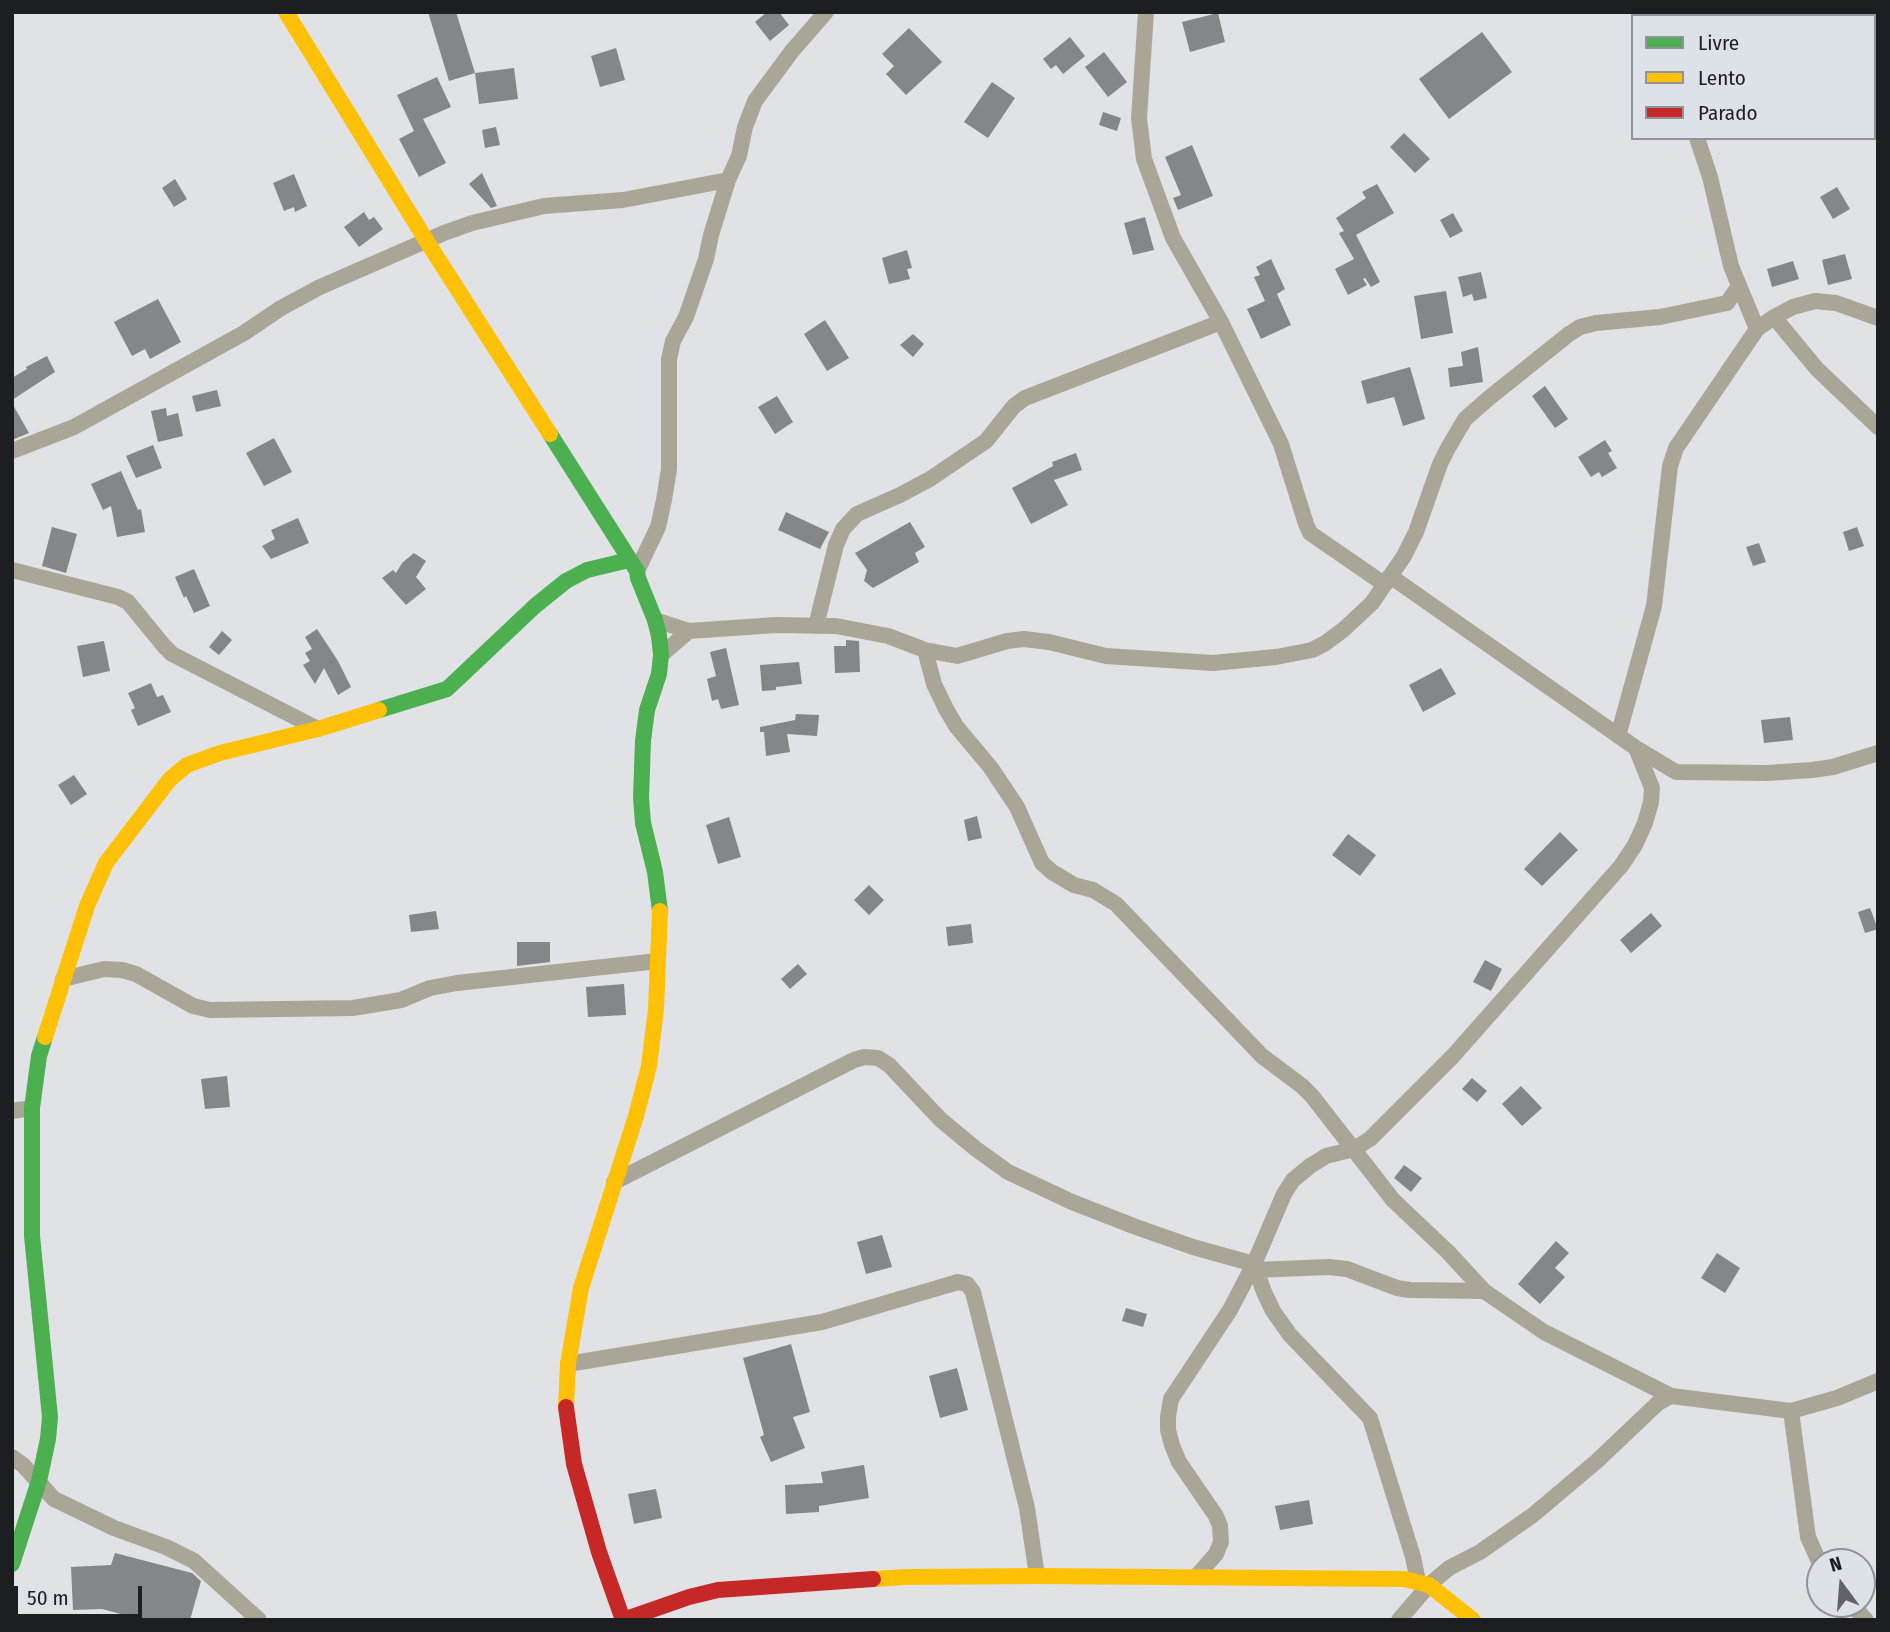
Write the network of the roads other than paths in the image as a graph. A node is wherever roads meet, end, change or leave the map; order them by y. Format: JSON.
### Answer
{"nodes":[{"id":1,"x":286,"y":12,"type":"edge"},
{"id":2,"x":826,"y":12,"type":"edge"},
{"id":3,"x":1146,"y":12,"type":"edge"},
{"id":4,"x":1698,"y":140,"type":"edge"},
{"id":5,"x":728,"y":180,"type":"junction"},
{"id":6,"x":426,"y":240,"type":"junction"},
{"id":7,"x":1731,"y":266,"type":"junction"},
{"id":8,"x":1739,"y":286,"type":"junction"},
{"id":9,"x":1727,"y":303,"type":"junction"},
{"id":10,"x":1774,"y":317,"type":"junction"},
{"id":11,"x":1878,"y":318,"type":"edge"},
{"id":12,"x":1221,"y":323,"type":"junction"},
{"id":13,"x":1757,"y":330,"type":"junction"},
{"id":14,"x":1878,"y":427,"type":"edge"},
{"id":15,"x":12,"y":451,"type":"edge"},
{"id":16,"x":633,"y":566,"type":"junction"},
{"id":17,"x":12,"y":570,"type":"edge"},
{"id":18,"x":1384,"y":584,"type":"junction"},
{"id":19,"x":1409,"y":589,"type":"junction"},
{"id":20,"x":1372,"y":603,"type":"junction"},
{"id":21,"x":655,"y":620,"type":"junction"},
{"id":22,"x":816,"y":626,"type":"junction"},
{"id":23,"x":689,"y":631,"type":"junction"},
{"id":24,"x":925,"y":650,"type":"junction"},
{"id":25,"x":661,"y":655,"type":"junction"},
{"id":26,"x":318,"y":729,"type":"junction"},
{"id":27,"x":1618,"y":736,"type":"junction"},
{"id":28,"x":1636,"y":748,"type":"junction"},
{"id":29,"x":1878,"y":753,"type":"edge"},
{"id":30,"x":1676,"y":772,"type":"junction"},
{"id":31,"x":1652,"y":788,"type":"junction"},
{"id":32,"x":658,"y":961,"type":"junction"},
{"id":33,"x":63,"y":979,"type":"junction"},
{"id":34,"x":32,"y":1108,"type":"junction"},
{"id":35,"x":12,"y":1111,"type":"edge"},
{"id":36,"x":1353,"y":1149,"type":"junction"},
{"id":37,"x":614,"y":1182,"type":"junction"},
{"id":38,"x":1255,"y":1267,"type":"junction"},
{"id":39,"x":1484,"y":1291,"type":"junction"},
{"id":40,"x":568,"y":1364,"type":"junction"},
{"id":41,"x":1878,"y":1381,"type":"edge"},
{"id":42,"x":1671,"y":1396,"type":"junction"},
{"id":43,"x":1791,"y":1411,"type":"junction"},
{"id":44,"x":12,"y":1457,"type":"edge"},
{"id":45,"x":39,"y":1481,"type":"junction"},
{"id":46,"x":1813,"y":1548,"type":"edge"},
{"id":47,"x":1216,"y":1555,"type":"junction"},
{"id":48,"x":12,"y":1564,"type":"edge"},
{"id":49,"x":1037,"y":1576,"type":"junction"},
{"id":50,"x":1196,"y":1577,"type":"junction"},
{"id":51,"x":1228,"y":1577,"type":"junction"},
{"id":52,"x":1423,"y":1583,"type":"junction"},
{"id":53,"x":259,"y":1620,"type":"edge"},
{"id":54,"x":1399,"y":1620,"type":"edge"},
{"id":55,"x":1474,"y":1620,"type":"edge"}],
"edges":[{"from":1,"to":6,"type":"street"},
{"from":2,"to":5,"type":"street"},
{"from":3,"to":12,"type":"street"},
{"from":4,"to":7,"type":"street"},
{"from":5,"to":6,"type":"street"},
{"from":5,"to":16,"type":"street"},
{"from":6,"to":15,"type":"street"},
{"from":6,"to":16,"type":"street"},
{"from":7,"to":8,"type":"street"},
{"from":7,"to":9,"type":"street"},
{"from":8,"to":9,"type":"street"},
{"from":8,"to":13,"type":"street"},
{"from":9,"to":18,"type":"street"},
{"from":10,"to":11,"type":"street"},
{"from":10,"to":13,"type":"street"},
{"from":10,"to":14,"type":"street"},
{"from":12,"to":18,"type":"street"},
{"from":12,"to":22,"type":"street"},
{"from":13,"to":27,"type":"street"},
{"from":16,"to":21,"type":"street"},
{"from":16,"to":26,"type":"street"},
{"from":17,"to":26,"type":"street"},
{"from":18,"to":19,"type":"street"},
{"from":18,"to":20,"type":"street"},
{"from":19,"to":20,"type":"street"},
{"from":19,"to":27,"type":"street"},
{"from":20,"to":24,"type":"street"},
{"from":21,"to":23,"type":"street"},
{"from":21,"to":25,"type":"street"},
{"from":22,"to":23,"type":"street"},
{"from":22,"to":24,"type":"street"},
{"from":23,"to":25,"type":"street"},
{"from":24,"to":36,"type":"street"},
{"from":25,"to":32,"type":"street"},
{"from":26,"to":33,"type":"street"},
{"from":27,"to":28,"type":"street"},
{"from":28,"to":30,"type":"street"},
{"from":28,"to":31,"type":"street"},
{"from":29,"to":30,"type":"street"},
{"from":30,"to":31,"type":"street"},
{"from":31,"to":36,"type":"street"},
{"from":32,"to":33,"type":"street"},
{"from":32,"to":37,"type":"street"},
{"from":33,"to":34,"type":"street"},
{"from":34,"to":35,"type":"street"},
{"from":34,"to":45,"type":"street"},
{"from":36,"to":38,"type":"street"},
{"from":36,"to":39,"type":"street"},
{"from":37,"to":38,"type":"street"},
{"from":37,"to":40,"type":"street"},
{"from":38,"to":39,"type":"street"},
{"from":38,"to":47,"type":"street"},
{"from":38,"to":52,"type":"street"},
{"from":39,"to":42,"type":"street"},
{"from":40,"to":49,"type":"street"},
{"from":40,"to":49,"type":"street"},
{"from":41,"to":43,"type":"street"},
{"from":42,"to":43,"type":"street"},
{"from":42,"to":52,"type":"street"},
{"from":43,"to":46,"type":"street"},
{"from":44,"to":45,"type":"street"},
{"from":45,"to":48,"type":"street"},
{"from":45,"to":53,"type":"street"},
{"from":47,"to":50,"type":"street"},
{"from":47,"to":51,"type":"street"},
{"from":49,"to":50,"type":"street"},
{"from":50,"to":51,"type":"street"},
{"from":51,"to":52,"type":"street"},
{"from":52,"to":54,"type":"street"},
{"from":52,"to":55,"type":"street"}]}
